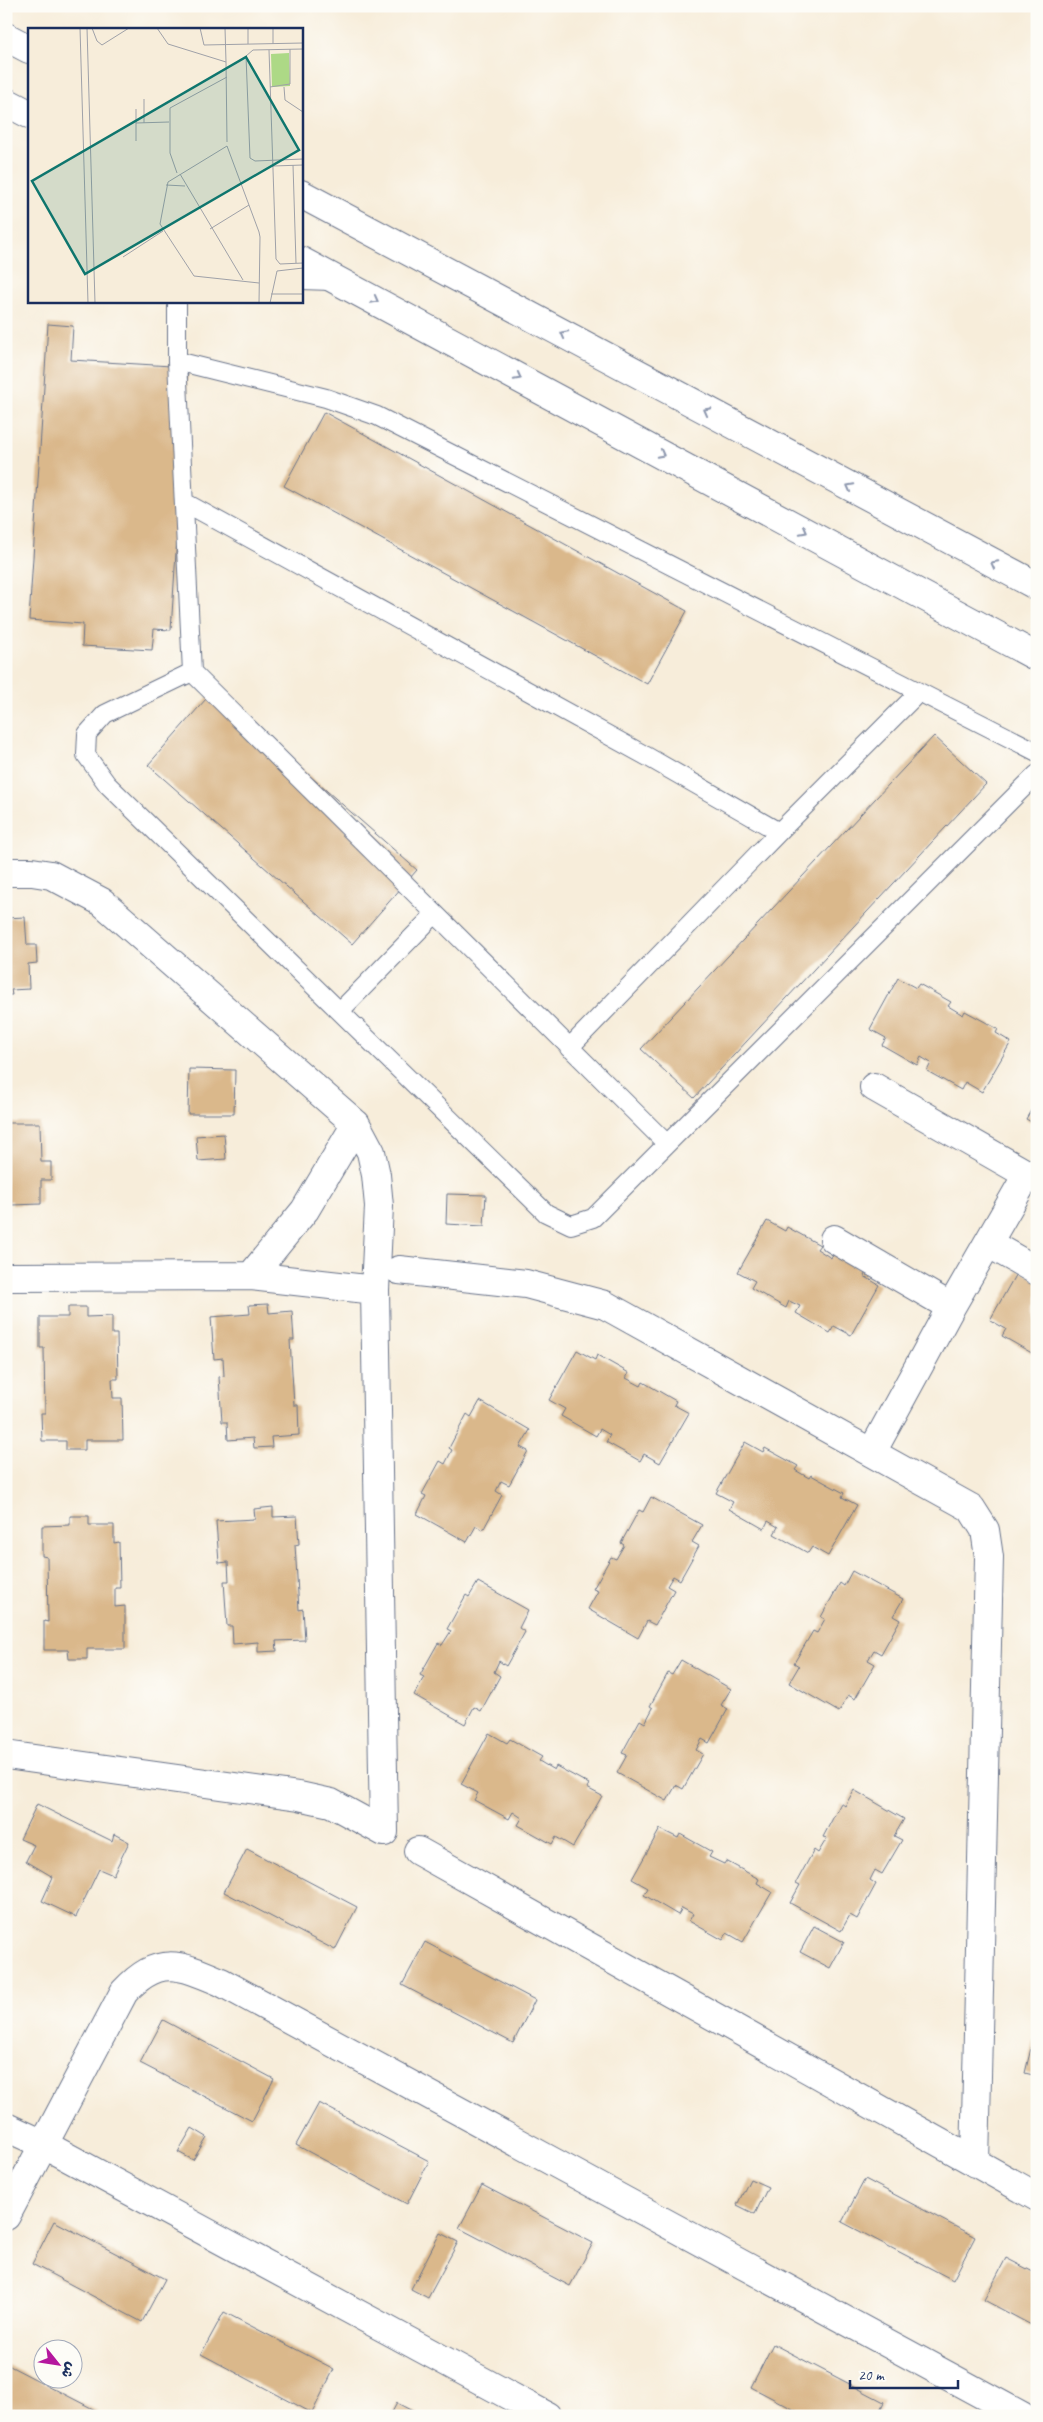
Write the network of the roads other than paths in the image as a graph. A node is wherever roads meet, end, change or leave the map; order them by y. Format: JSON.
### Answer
{"nodes":[{"id":1,"x":6,"y":37,"type":"edge"},
{"id":2,"x":28,"y":48,"type":"edge"},
{"id":3,"x":6,"y":102,"type":"edge"},
{"id":4,"x":28,"y":113,"type":"edge"},
{"id":5,"x":302,"y":195,"type":"edge"},
{"id":6,"x":302,"y":262,"type":"edge"},
{"id":7,"x":302,"y":280,"type":"edge"},
{"id":8,"x":340,"y":281,"type":"junction"},
{"id":9,"x":177,"y":302,"type":"edge"},
{"id":10,"x":177,"y":361,"type":"junction"},
{"id":11,"x":184,"y":502,"type":"junction"},
{"id":12,"x":1037,"y":586,"type":"edge"},
{"id":13,"x":1037,"y":657,"type":"edge"},
{"id":14,"x":192,"y":672,"type":"junction"},
{"id":15,"x":920,"y":692,"type":"junction"},
{"id":16,"x":1037,"y":752,"type":"edge"},
{"id":17,"x":1037,"y":774,"type":"edge"},
{"id":18,"x":779,"y":832,"type":"junction"},
{"id":19,"x":6,"y":872,"type":"edge"},
{"id":20,"x":435,"y":914,"type":"junction"},
{"id":21,"x":340,"y":1011,"type":"junction"},
{"id":22,"x":569,"y":1048,"type":"junction"},
{"id":23,"x":874,"y":1087,"type":"dead end"},
{"id":24,"x":356,"y":1124,"type":"junction"},
{"id":25,"x":666,"y":1143,"type":"junction"},
{"id":26,"x":1032,"y":1178,"type":"edge"},
{"id":27,"x":834,"y":1239,"type":"dead end"},
{"id":28,"x":988,"y":1243,"type":"junction"},
{"id":29,"x":399,"y":1270,"type":"dead end"},
{"id":30,"x":1037,"y":1271,"type":"edge"},
{"id":31,"x":251,"y":1276,"type":"junction"},
{"id":32,"x":6,"y":1277,"type":"edge"},
{"id":33,"x":375,"y":1290,"type":"junction"},
{"id":34,"x":951,"y":1307,"type":"junction"},
{"id":35,"x":872,"y":1452,"type":"junction"},
{"id":36,"x":6,"y":1755,"type":"edge"},
{"id":37,"x":418,"y":1851,"type":"dead end"},
{"id":38,"x":6,"y":2127,"type":"edge"},
{"id":39,"x":43,"y":2144,"type":"junction"},
{"id":40,"x":975,"y":2163,"type":"junction"},
{"id":41,"x":1037,"y":2197,"type":"edge"},
{"id":42,"x":6,"y":2216,"type":"edge"},
{"id":43,"x":547,"y":2416,"type":"edge"},
{"id":44,"x":1022,"y":2416,"type":"edge"}],
"edges":[{"from":1,"to":2,"type":"main road"},
{"from":3,"to":4,"type":"main road"},
{"from":12,"to":5,"type":"main road","one_way":true},
{"from":6,"to":8,"type":"main road"},
{"from":7,"to":8,"type":"lane"},
{"from":8,"to":13,"type":"main road","one_way":true},
{"from":9,"to":10,"type":"lane"},
{"from":10,"to":11,"type":"lane"},
{"from":10,"to":15,"type":"lane"},
{"from":11,"to":14,"type":"lane"},
{"from":11,"to":18,"type":"lane"},
{"from":14,"to":20,"type":"lane"},
{"from":14,"to":21,"type":"lane"},
{"from":15,"to":16,"type":"lane"},
{"from":15,"to":18,"type":"lane"},
{"from":17,"to":25,"type":"lane"},
{"from":18,"to":22,"type":"lane"},
{"from":19,"to":24,"type":"main road"},
{"from":20,"to":21,"type":"lane"},
{"from":20,"to":22,"type":"lane"},
{"from":21,"to":25,"type":"lane"},
{"from":22,"to":25,"type":"lane"},
{"from":23,"to":26,"type":"main road"},
{"from":24,"to":31,"type":"main road"},
{"from":24,"to":33,"type":"main road"},
{"from":26,"to":28,"type":"main road"},
{"from":27,"to":34,"type":"main road"},
{"from":28,"to":30,"type":"main road"},
{"from":28,"to":34,"type":"main road"},
{"from":29,"to":35,"type":"main road"},
{"from":31,"to":32,"type":"main road"},
{"from":31,"to":33,"type":"main road"},
{"from":33,"to":36,"type":"main road"},
{"from":34,"to":35,"type":"main road"},
{"from":35,"to":40,"type":"main road"},
{"from":37,"to":40,"type":"main road"},
{"from":38,"to":39,"type":"main road"},
{"from":39,"to":42,"type":"main road"},
{"from":39,"to":43,"type":"main road"},
{"from":39,"to":44,"type":"main road"},
{"from":40,"to":41,"type":"main road"}]}
